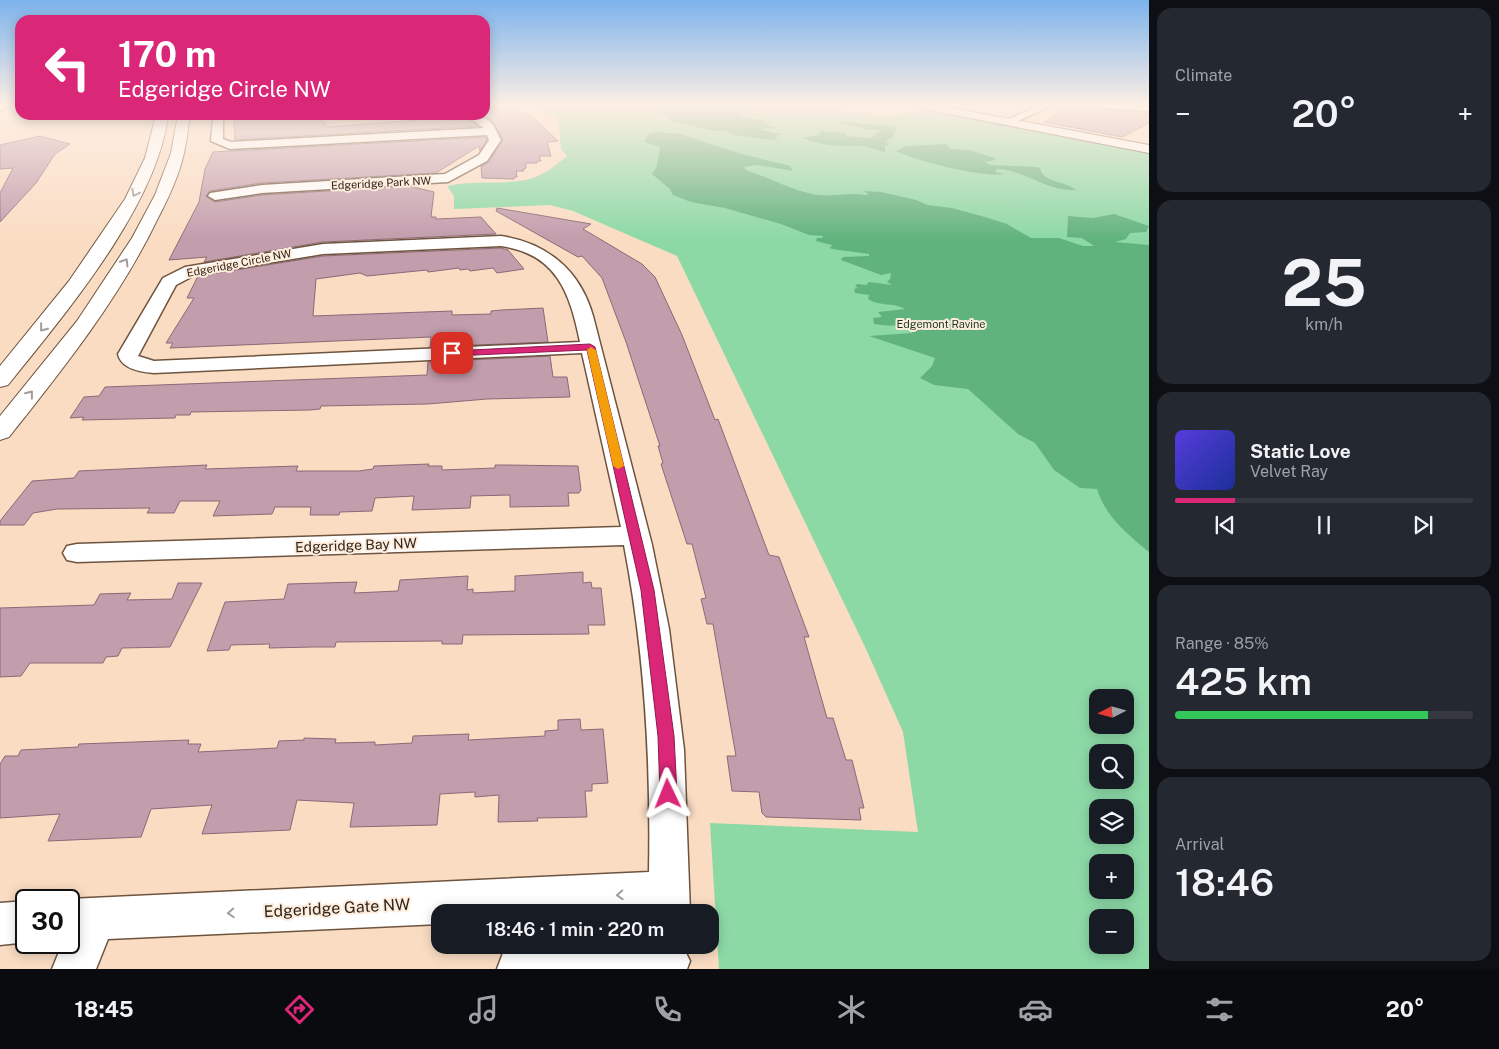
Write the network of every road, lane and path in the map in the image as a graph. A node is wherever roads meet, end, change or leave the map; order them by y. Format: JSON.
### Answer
{"nodes":[{"id":1,"x":155,"y":149,"type":"edge"},
{"id":2,"x":178,"y":149,"type":"edge"},
{"id":3,"x":491,"y":149,"type":"edge"},
{"id":4,"x":216,"y":196,"type":"dead end"},
{"id":5,"x":590,"y":347,"type":"junction"},
{"id":6,"x":0,"y":380,"type":"edge"},
{"id":7,"x":0,"y":432,"type":"edge"},
{"id":8,"x":635,"y":536,"type":"junction"},
{"id":9,"x":77,"y":553,"type":"dead end"},
{"id":10,"x":669,"y":902,"type":"edge"},
{"id":11,"x":82,"y":920,"type":"edge"},
{"id":12,"x":15,"y":923,"type":"edge"},
{"id":13,"x":0,"y":924,"type":"edge"},
{"id":14,"x":668,"y":958,"type":"edge"},
{"id":15,"x":74,"y":969,"type":"edge"},
{"id":16,"x":519,"y":969,"type":"edge"}],
"edges":[{"from":1,"to":6,"type":"main road","one_way":true},
{"from":7,"to":2,"type":"main road","one_way":true},
{"from":3,"to":4,"type":"street","name":"Edgeridge Park NW"},
{"from":5,"to":5,"type":"street","name":"Edgeridge Circle NW"},
{"from":5,"to":8,"type":"street","name":"Edgeridge Circle NW"},
{"from":8,"to":9,"type":"street","name":"Edgeridge Bay NW"},
{"from":8,"to":10,"type":"street","name":"Edgeridge Circle NW"},
{"from":10,"to":11,"type":"street","name":"Edgeridge Gate NW","one_way":true},
{"from":11,"to":15,"type":"street","name":"Edgeridge Gate NW"},
{"from":12,"to":13,"type":"street"},
{"from":14,"to":16,"type":"street"}]}
